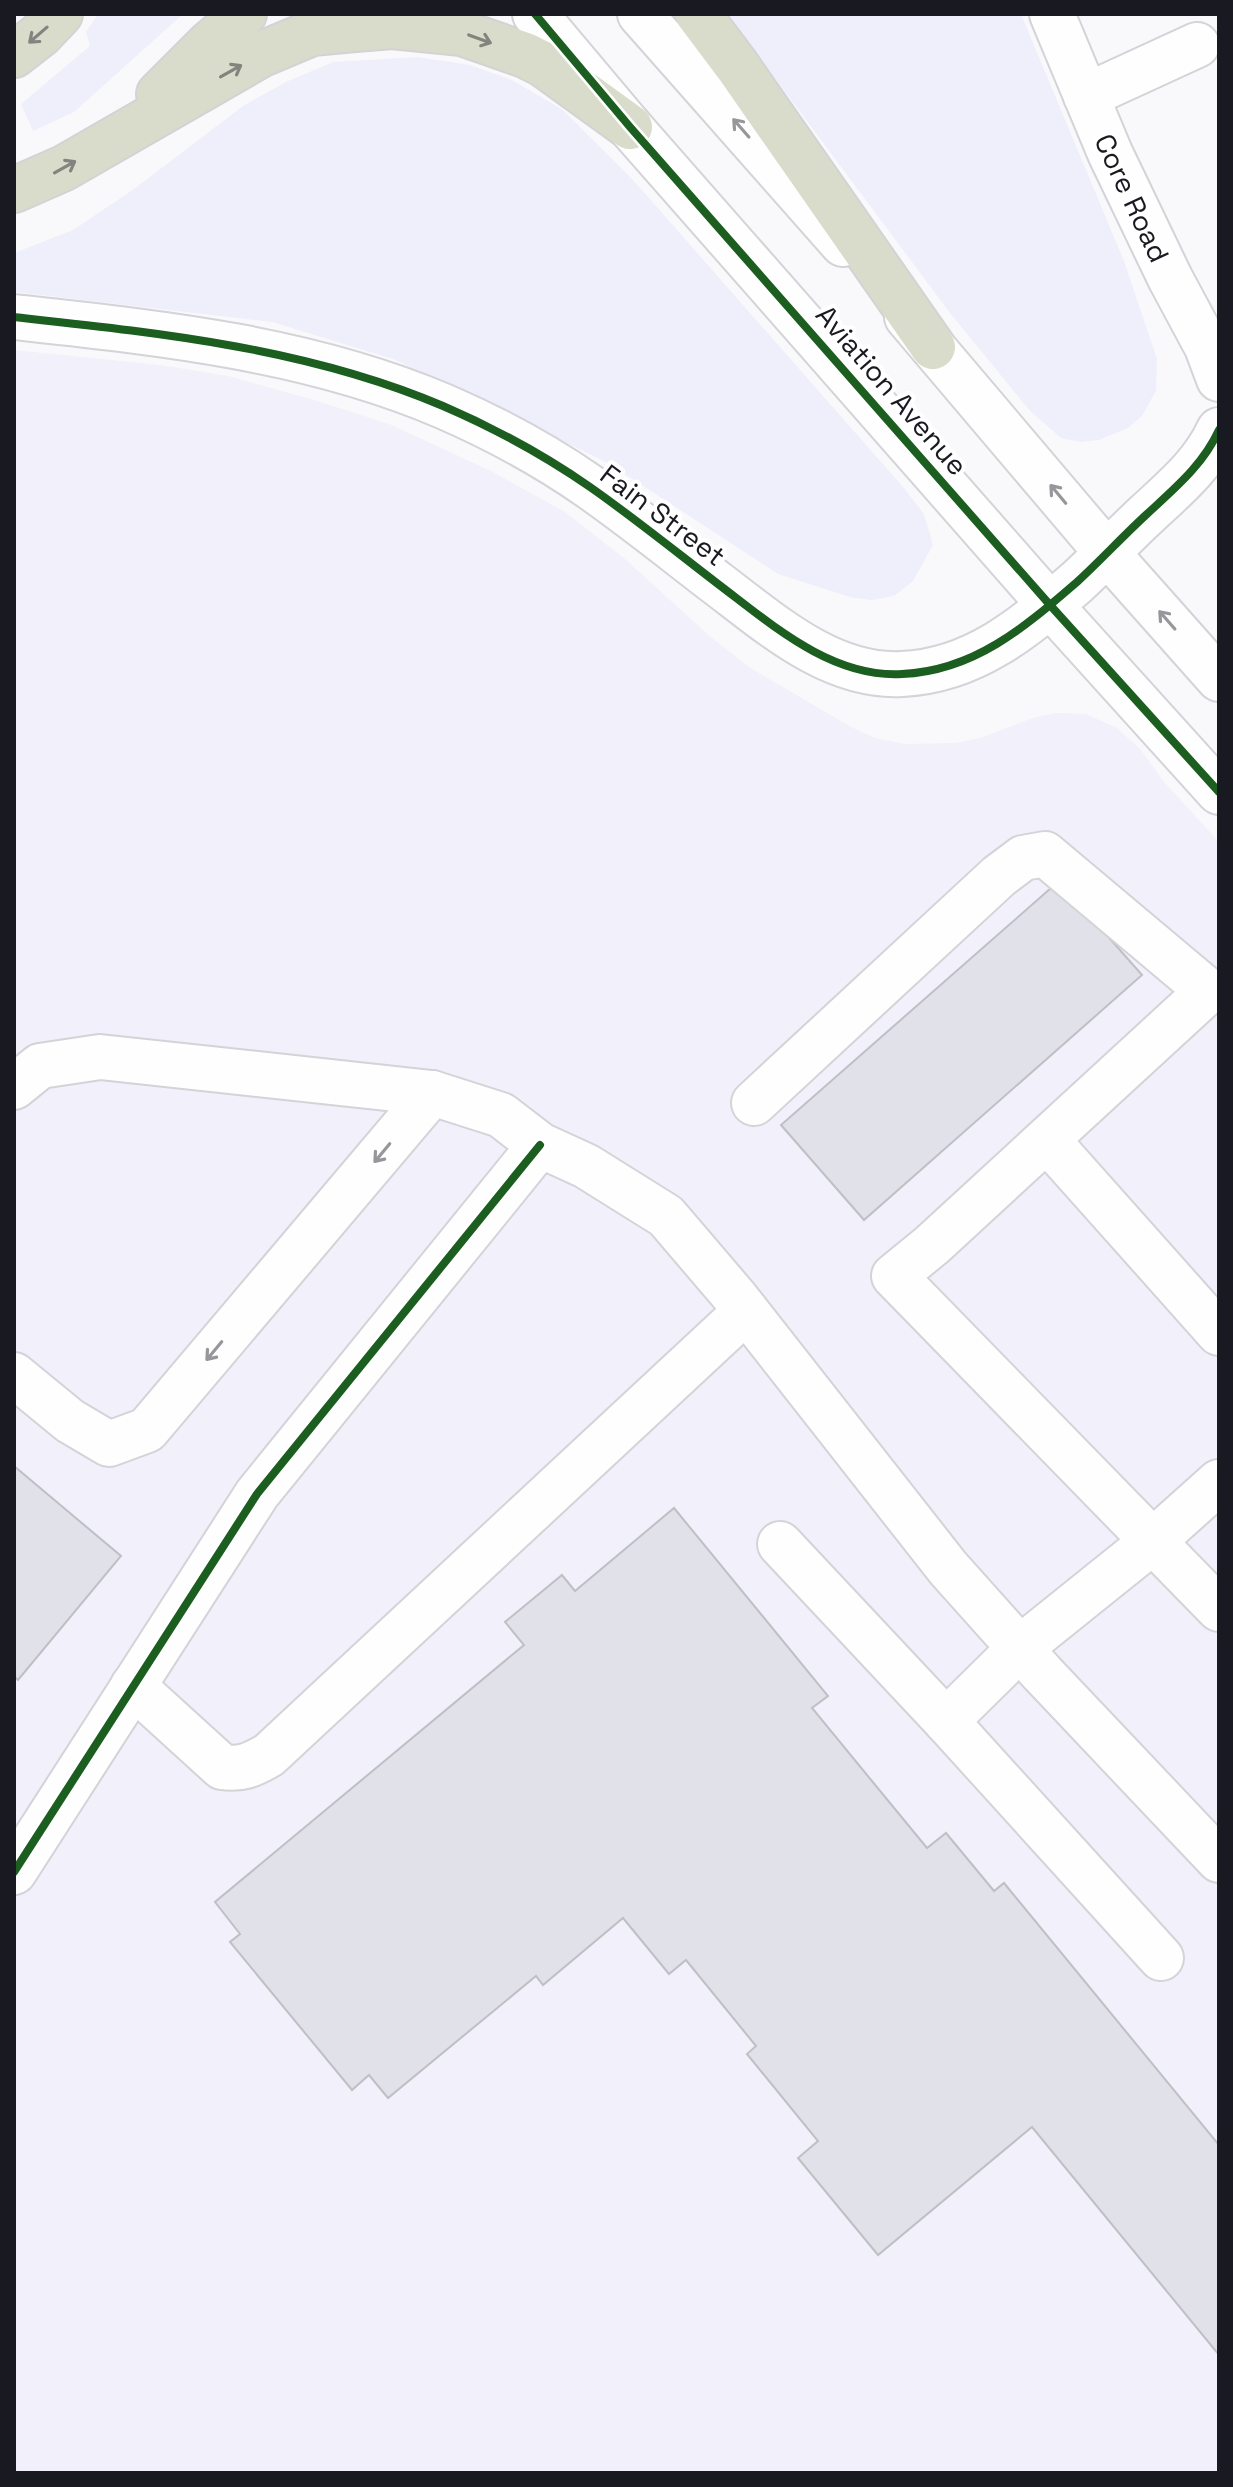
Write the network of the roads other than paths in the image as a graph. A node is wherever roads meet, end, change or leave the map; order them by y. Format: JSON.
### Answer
{"nodes":[{"id":1,"x":60,"y":14,"type":"edge"},
{"id":2,"x":244,"y":14,"type":"edge"},
{"id":3,"x":535,"y":14,"type":"edge"},
{"id":4,"x":640,"y":14,"type":"edge"},
{"id":5,"x":698,"y":14,"type":"edge"},
{"id":6,"x":1052,"y":14,"type":"edge"},
{"id":7,"x":1203,"y":41,"type":"edge"},
{"id":8,"x":14,"y":55,"type":"edge"},
{"id":9,"x":1086,"y":96,"type":"junction"},
{"id":10,"x":630,"y":127,"type":"junction"},
{"id":11,"x":114,"y":138,"type":"junction"},
{"id":12,"x":14,"y":190,"type":"edge"},
{"id":13,"x":14,"y":317,"type":"edge"},
{"id":14,"x":933,"y":347,"type":"junction"},
{"id":15,"x":1219,"y":379,"type":"edge"},
{"id":16,"x":1219,"y":430,"type":"edge"},
{"id":17,"x":1108,"y":554,"type":"junction"},
{"id":18,"x":1050,"y":605,"type":"junction"},
{"id":19,"x":1219,"y":679,"type":"edge"},
{"id":20,"x":1219,"y":792,"type":"edge"},
{"id":21,"x":1215,"y":991,"type":"edge"},
{"id":22,"x":14,"y":1087,"type":"edge"},
{"id":23,"x":432,"y":1093,"type":"junction"},
{"id":24,"x":754,"y":1103,"type":"dead end"},
{"id":25,"x":1047,"y":1140,"type":"junction"},
{"id":26,"x":540,"y":1145,"type":"junction"},
{"id":27,"x":746,"y":1311,"type":"junction"},
{"id":28,"x":1219,"y":1333,"type":"edge"},
{"id":29,"x":14,"y":1375,"type":"edge"},
{"id":30,"x":1219,"y":1482,"type":"edge"},
{"id":31,"x":1152,"y":1542,"type":"junction"},
{"id":32,"x":780,"y":1544,"type":"dead end"},
{"id":33,"x":1219,"y":1609,"type":"edge"},
{"id":34,"x":1020,"y":1648,"type":"junction"},
{"id":35,"x":133,"y":1686,"type":"junction"},
{"id":36,"x":946,"y":1721,"type":"junction"},
{"id":37,"x":1219,"y":1860,"type":"edge"},
{"id":38,"x":14,"y":1872,"type":"edge"},
{"id":39,"x":1161,"y":1958,"type":"dead end"}],
"edges":[{"from":1,"to":8,"type":"highway","one_way":true},
{"from":2,"to":11,"type":"highway"},
{"from":3,"to":10,"type":"street","name":"Aviation Avenue"},
{"from":14,"to":4,"type":"street","name":"Aviation Avenue","one_way":true},
{"from":5,"to":14,"type":"highway"},
{"from":6,"to":9,"type":"street","name":"Core Road"},
{"from":7,"to":9,"type":"street"},
{"from":9,"to":15,"type":"street","name":"Core Road"},
{"from":11,"to":10,"type":"highway","one_way":true},
{"from":10,"to":18,"type":"street","name":"Aviation Avenue"},
{"from":12,"to":11,"type":"highway","one_way":true},
{"from":13,"to":18,"type":"street","name":"Fain Street"},
{"from":17,"to":14,"type":"street","name":"Aviation Avenue","one_way":true},
{"from":16,"to":17,"type":"street"},
{"from":17,"to":18,"type":"street","name":"Fain Street"},
{"from":19,"to":17,"type":"street","name":"Aviation Avenue","one_way":true},
{"from":18,"to":20,"type":"street","name":"Aviation Avenue"},
{"from":21,"to":24,"type":"street"},
{"from":21,"to":25,"type":"street"},
{"from":22,"to":23,"type":"street"},
{"from":23,"to":26,"type":"street"},
{"from":23,"to":29,"type":"street","one_way":true},
{"from":25,"to":28,"type":"street"},
{"from":25,"to":31,"type":"street"},
{"from":26,"to":27,"type":"street"},
{"from":26,"to":35,"type":"street"},
{"from":27,"to":34,"type":"street"},
{"from":27,"to":35,"type":"street"},
{"from":30,"to":31,"type":"street"},
{"from":31,"to":33,"type":"street"},
{"from":31,"to":34,"type":"street"},
{"from":32,"to":36,"type":"street"},
{"from":34,"to":36,"type":"street"},
{"from":34,"to":37,"type":"street"},
{"from":35,"to":38,"type":"street"},
{"from":36,"to":39,"type":"street"}]}
